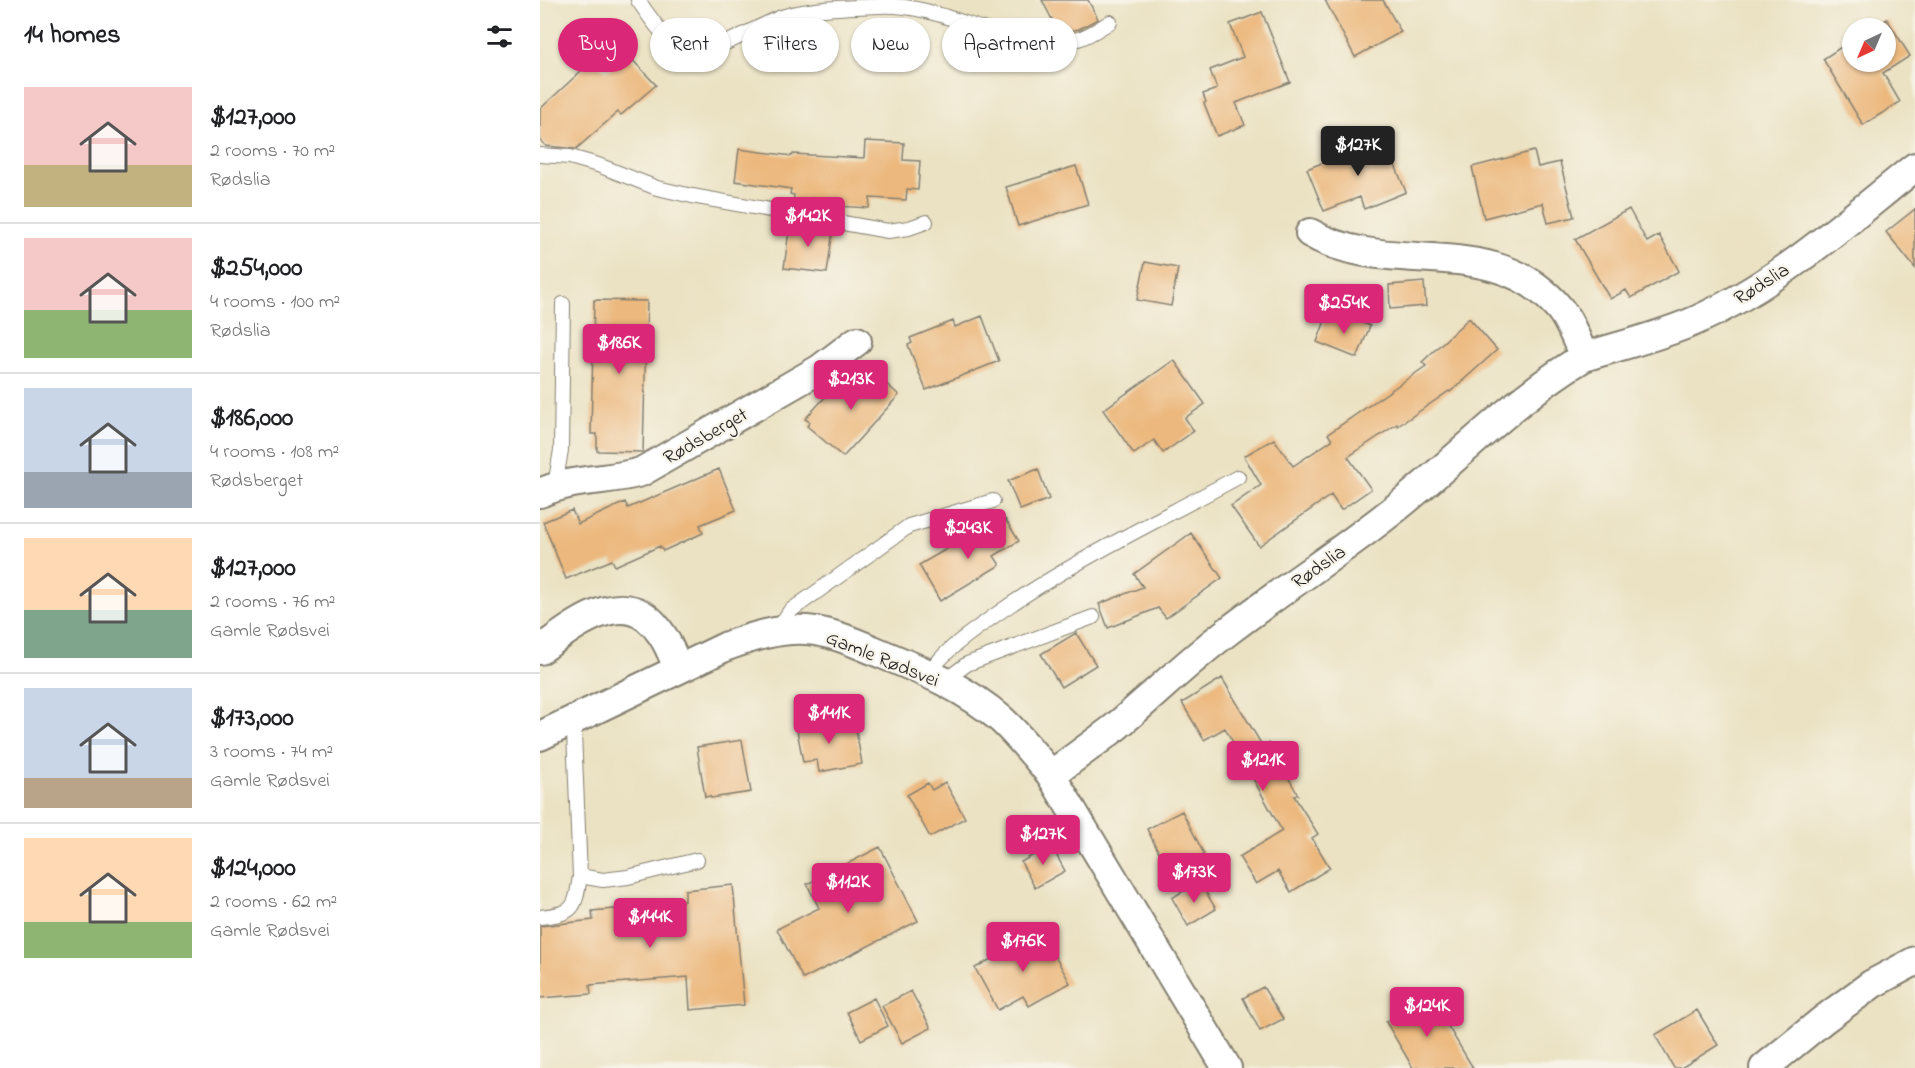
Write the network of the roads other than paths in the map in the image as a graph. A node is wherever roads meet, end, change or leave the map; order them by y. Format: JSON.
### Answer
{"nodes":[{"id":1,"x":638,"y":0,"type":"edge"},
{"id":2,"x":1110,"y":22,"type":"dead end"},
{"id":3,"x":540,"y":155,"type":"edge"},
{"id":4,"x":1915,"y":167,"type":"edge"},
{"id":5,"x":926,"y":222,"type":"dead end"},
{"id":6,"x":1310,"y":233,"type":"dead end"},
{"id":7,"x":563,"y":304,"type":"dead end"},
{"id":8,"x":857,"y":341,"type":"dead end"},
{"id":9,"x":1584,"y":357,"type":"junction"},
{"id":10,"x":1238,"y":477,"type":"dead end"},
{"id":11,"x":548,"y":489,"type":"edge"},
{"id":12,"x":993,"y":501,"type":"dead end"},
{"id":13,"x":1093,"y":617,"type":"dead end"},
{"id":14,"x":781,"y":631,"type":"junction"},
{"id":15,"x":540,"y":650,"type":"edge"},
{"id":16,"x":679,"y":669,"type":"junction"},
{"id":17,"x":938,"y":678,"type":"junction"},
{"id":18,"x":570,"y":721,"type":"junction"},
{"id":19,"x":540,"y":736,"type":"edge"},
{"id":20,"x":1051,"y":775,"type":"junction"},
{"id":21,"x":697,"y":860,"type":"dead end"},
{"id":22,"x":580,"y":876,"type":"junction"},
{"id":23,"x":540,"y":916,"type":"edge"},
{"id":24,"x":1915,"y":961,"type":"edge"},
{"id":25,"x":1227,"y":1068,"type":"edge"},
{"id":26,"x":1764,"y":1068,"type":"edge"}],
"edges":[{"from":1,"to":2,"type":"lane"},
{"from":3,"to":5,"type":"lane"},
{"from":4,"to":9,"type":"street","name":"Rødslia"},
{"from":6,"to":9,"type":"street"},
{"from":7,"to":11,"type":"lane"},
{"from":8,"to":11,"type":"street","name":"Rødsberget"},
{"from":9,"to":20,"type":"street","name":"Rødslia"},
{"from":10,"to":17,"type":"lane"},
{"from":12,"to":14,"type":"lane"},
{"from":13,"to":17,"type":"lane"},
{"from":14,"to":16,"type":"street","name":"Gamle Rødsvei"},
{"from":14,"to":17,"type":"street","name":"Gamle Rødsvei"},
{"from":15,"to":16,"type":"street"},
{"from":16,"to":18,"type":"street","name":"Gamle Rødsvei"},
{"from":17,"to":20,"type":"street","name":"Gamle Rødsvei"},
{"from":18,"to":19,"type":"street","name":"Gamle Rødsvei"},
{"from":18,"to":22,"type":"lane"},
{"from":20,"to":25,"type":"street","name":"Gamle Rødsvei"},
{"from":21,"to":22,"type":"lane"},
{"from":22,"to":23,"type":"lane"},
{"from":24,"to":26,"type":"street"}]}
